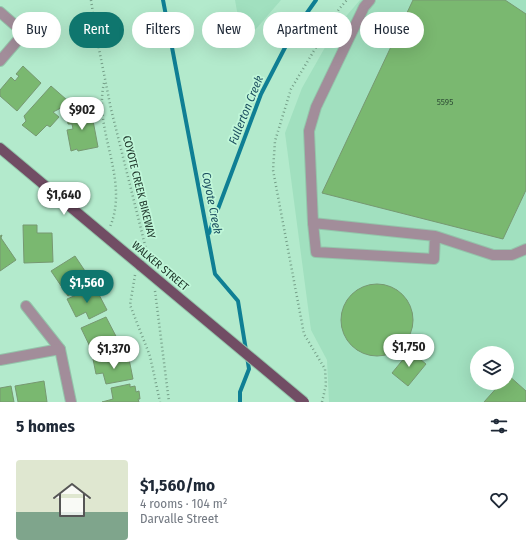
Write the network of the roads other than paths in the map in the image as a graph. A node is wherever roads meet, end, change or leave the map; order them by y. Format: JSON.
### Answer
{"nodes":[{"id":1,"x":370,"y":0,"type":"edge"},
{"id":2,"x":0,"y":12,"type":"edge"},
{"id":3,"x":12,"y":22,"type":"edge"},
{"id":4,"x":12,"y":48,"type":"edge"},
{"id":5,"x":0,"y":62,"type":"edge"},
{"id":6,"x":0,"y":148,"type":"edge"},
{"id":7,"x":313,"y":223,"type":"junction"},
{"id":8,"x":435,"y":236,"type":"junction"},
{"id":9,"x":526,"y":249,"type":"edge"},
{"id":10,"x":26,"y":306,"type":"dead end"},
{"id":11,"x":60,"y":349,"type":"junction"},
{"id":12,"x":0,"y":360,"type":"edge"},
{"id":13,"x":71,"y":402,"type":"edge"},
{"id":14,"x":304,"y":402,"type":"edge"}],
"edges":[{"from":1,"to":7,"type":"street"},
{"from":2,"to":3,"type":"street"},
{"from":4,"to":5,"type":"street"},
{"from":6,"to":14,"type":"main road","name":"WALKER STREET","bridge":true},
{"from":7,"to":8,"type":"street"},
{"from":7,"to":8,"type":"street"},
{"from":8,"to":9,"type":"street"},
{"from":10,"to":11,"type":"street"},
{"from":11,"to":12,"type":"street"},
{"from":11,"to":13,"type":"street"}]}
